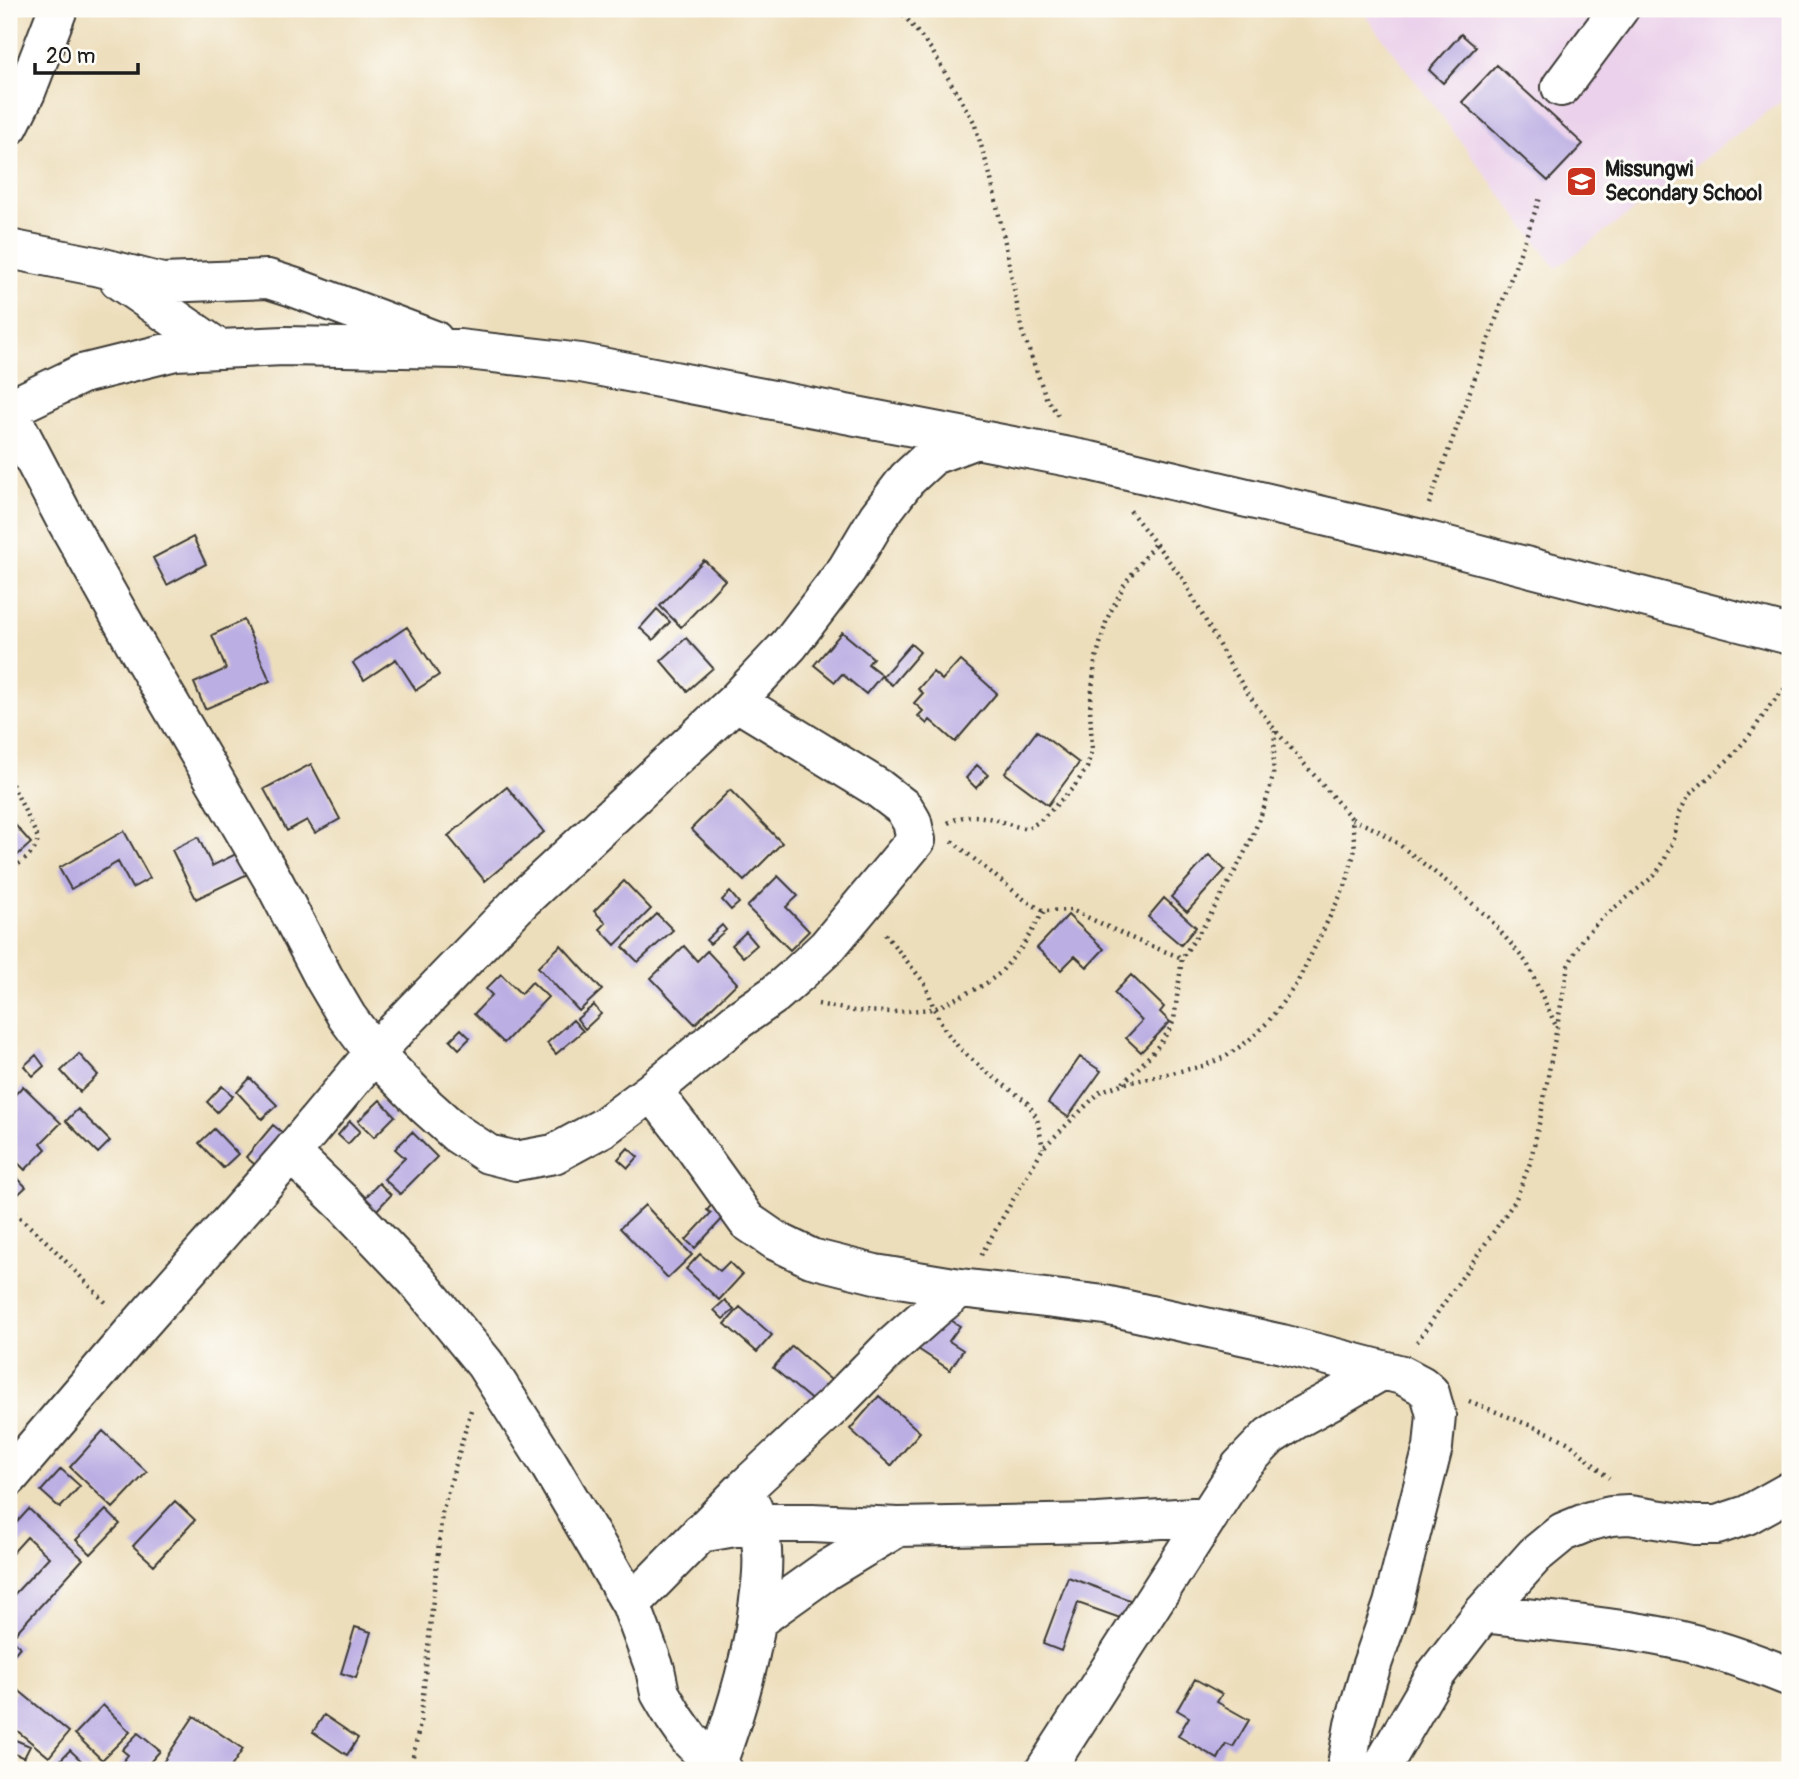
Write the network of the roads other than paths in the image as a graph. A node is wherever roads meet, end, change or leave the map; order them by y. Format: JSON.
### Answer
{"nodes":[{"id":1,"x":58,"y":9,"type":"edge"},
{"id":2,"x":1619,"y":9,"type":"edge"},
{"id":3,"x":1561,"y":88,"type":"dead end"},
{"id":4,"x":9,"y":126,"type":"edge"},
{"id":5,"x":9,"y":249,"type":"edge"},
{"id":6,"x":100,"y":267,"type":"junction"},
{"id":7,"x":219,"y":349,"type":"junction"},
{"id":8,"x":459,"y":349,"type":"junction"},
{"id":9,"x":9,"y":411,"type":"edge"},
{"id":10,"x":976,"y":439,"type":"junction"},
{"id":11,"x":1790,"y":635,"type":"edge"},
{"id":12,"x":736,"y":701,"type":"junction"},
{"id":13,"x":374,"y":1053,"type":"junction"},
{"id":14,"x":652,"y":1091,"type":"junction"},
{"id":15,"x":291,"y":1153,"type":"junction"},
{"id":16,"x":960,"y":1288,"type":"junction"},
{"id":17,"x":1404,"y":1379,"type":"junction"},
{"id":18,"x":9,"y":1477,"type":"edge"},
{"id":19,"x":1790,"y":1491,"type":"edge"},
{"id":20,"x":752,"y":1506,"type":"junction"},
{"id":21,"x":1209,"y":1516,"type":"junction"},
{"id":22,"x":898,"y":1527,"type":"junction"},
{"id":23,"x":631,"y":1604,"type":"junction"},
{"id":24,"x":1483,"y":1614,"type":"junction"},
{"id":25,"x":757,"y":1620,"type":"junction"},
{"id":26,"x":1790,"y":1678,"type":"edge"},
{"id":27,"x":719,"y":1768,"type":"edge"},
{"id":28,"x":1045,"y":1770,"type":"edge"},
{"id":29,"x":1346,"y":1770,"type":"edge"},
{"id":30,"x":1380,"y":1770,"type":"edge"}],
"edges":[{"from":1,"to":4,"type":"street"},
{"from":2,"to":3,"type":"street"},
{"from":5,"to":6,"type":"street"},
{"from":6,"to":7,"type":"street"},
{"from":6,"to":8,"type":"street"},
{"from":7,"to":8,"type":"street"},
{"from":7,"to":9,"type":"street"},
{"from":8,"to":10,"type":"street"},
{"from":9,"to":13,"type":"street"},
{"from":10,"to":11,"type":"street"},
{"from":10,"to":12,"type":"street"},
{"from":12,"to":13,"type":"street"},
{"from":12,"to":14,"type":"street"},
{"from":13,"to":14,"type":"street"},
{"from":13,"to":15,"type":"street"},
{"from":14,"to":16,"type":"street"},
{"from":15,"to":18,"type":"street"},
{"from":15,"to":23,"type":"street"},
{"from":16,"to":17,"type":"street"},
{"from":16,"to":20,"type":"street"},
{"from":17,"to":21,"type":"street"},
{"from":17,"to":29,"type":"street"},
{"from":19,"to":24,"type":"street"},
{"from":20,"to":22,"type":"street"},
{"from":20,"to":23,"type":"street"},
{"from":20,"to":25,"type":"street"},
{"from":21,"to":22,"type":"street"},
{"from":21,"to":28,"type":"street"},
{"from":22,"to":25,"type":"street"},
{"from":23,"to":27,"type":"street"},
{"from":24,"to":26,"type":"street"},
{"from":24,"to":30,"type":"street"},
{"from":25,"to":27,"type":"street"}]}
